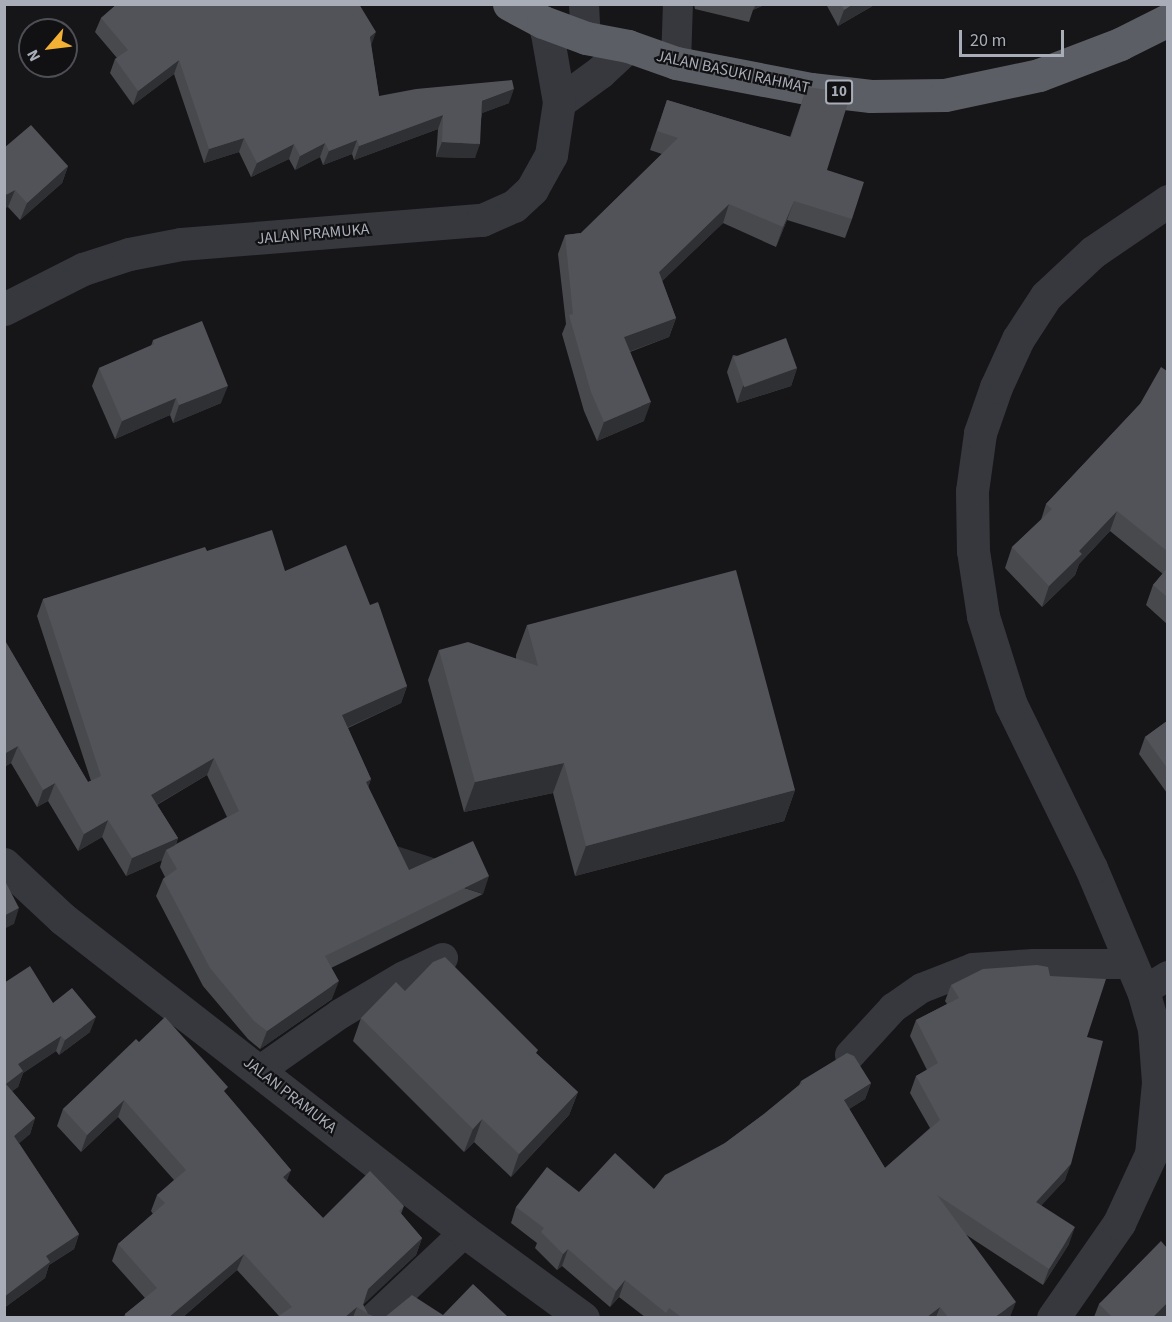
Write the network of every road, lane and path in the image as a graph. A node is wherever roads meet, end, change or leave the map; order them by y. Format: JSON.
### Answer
{"nodes":[{"id":1,"x":510,"y":4,"type":"edge"},
{"id":2,"x":584,"y":4,"type":"edge"},
{"id":3,"x":678,"y":4,"type":"edge"},
{"id":4,"x":1167,"y":20,"type":"edge"},
{"id":5,"x":543,"y":22,"type":"junction"},
{"id":6,"x":586,"y":38,"type":"junction"},
{"id":7,"x":628,"y":46,"type":"junction"},
{"id":8,"x":676,"y":63,"type":"junction"},
{"id":9,"x":559,"y":102,"type":"junction"},
{"id":10,"x":1167,"y":201,"type":"edge"},
{"id":11,"x":4,"y":309,"type":"edge"},
{"id":12,"x":4,"y":864,"type":"edge"},
{"id":13,"x":443,"y":958,"type":"edge"},
{"id":14,"x":1147,"y":977,"type":"edge"},
{"id":15,"x":850,"y":1055,"type":"edge"},
{"id":16,"x":259,"y":1071,"type":"junction"},
{"id":17,"x":1161,"y":1117,"type":"edge"},
{"id":18,"x":465,"y":1232,"type":"junction"},
{"id":19,"x":374,"y":1317,"type":"edge"},
{"id":20,"x":583,"y":1317,"type":"edge"},
{"id":21,"x":1053,"y":1317,"type":"edge"}],
"edges":[{"from":1,"to":5,"type":"highway","name":"JALAN BASUKI RAHMAT","number":"10"},
{"from":2,"to":6,"type":"street"},
{"from":3,"to":8,"type":"street"},
{"from":4,"to":8,"type":"highway","name":"JALAN BASUKI RAHMAT","number":"10"},
{"from":5,"to":6,"type":"highway","name":"JALAN BASUKI RAHMAT","number":"10"},
{"from":5,"to":9,"type":"street","name":"JALAN PRAMUKA"},
{"from":6,"to":7,"type":"highway","name":"JALAN BASUKI RAHMAT","number":"10"},
{"from":7,"to":8,"type":"highway","name":"JALAN BASUKI RAHMAT","number":"10"},
{"from":7,"to":9,"type":"street"},
{"from":9,"to":11,"type":"street","name":"JALAN PRAMUKA"},
{"from":10,"to":14,"type":"street"},
{"from":12,"to":16,"type":"street","name":"JALAN PRAMUKA"},
{"from":13,"to":16,"type":"street"},
{"from":14,"to":15,"type":"street"},
{"from":14,"to":17,"type":"street"},
{"from":16,"to":18,"type":"street","name":"JALAN PRAMUKA"},
{"from":17,"to":21,"type":"street"},
{"from":18,"to":19,"type":"street"},
{"from":18,"to":20,"type":"street","name":"JALAN PRAMUKA"}]}
